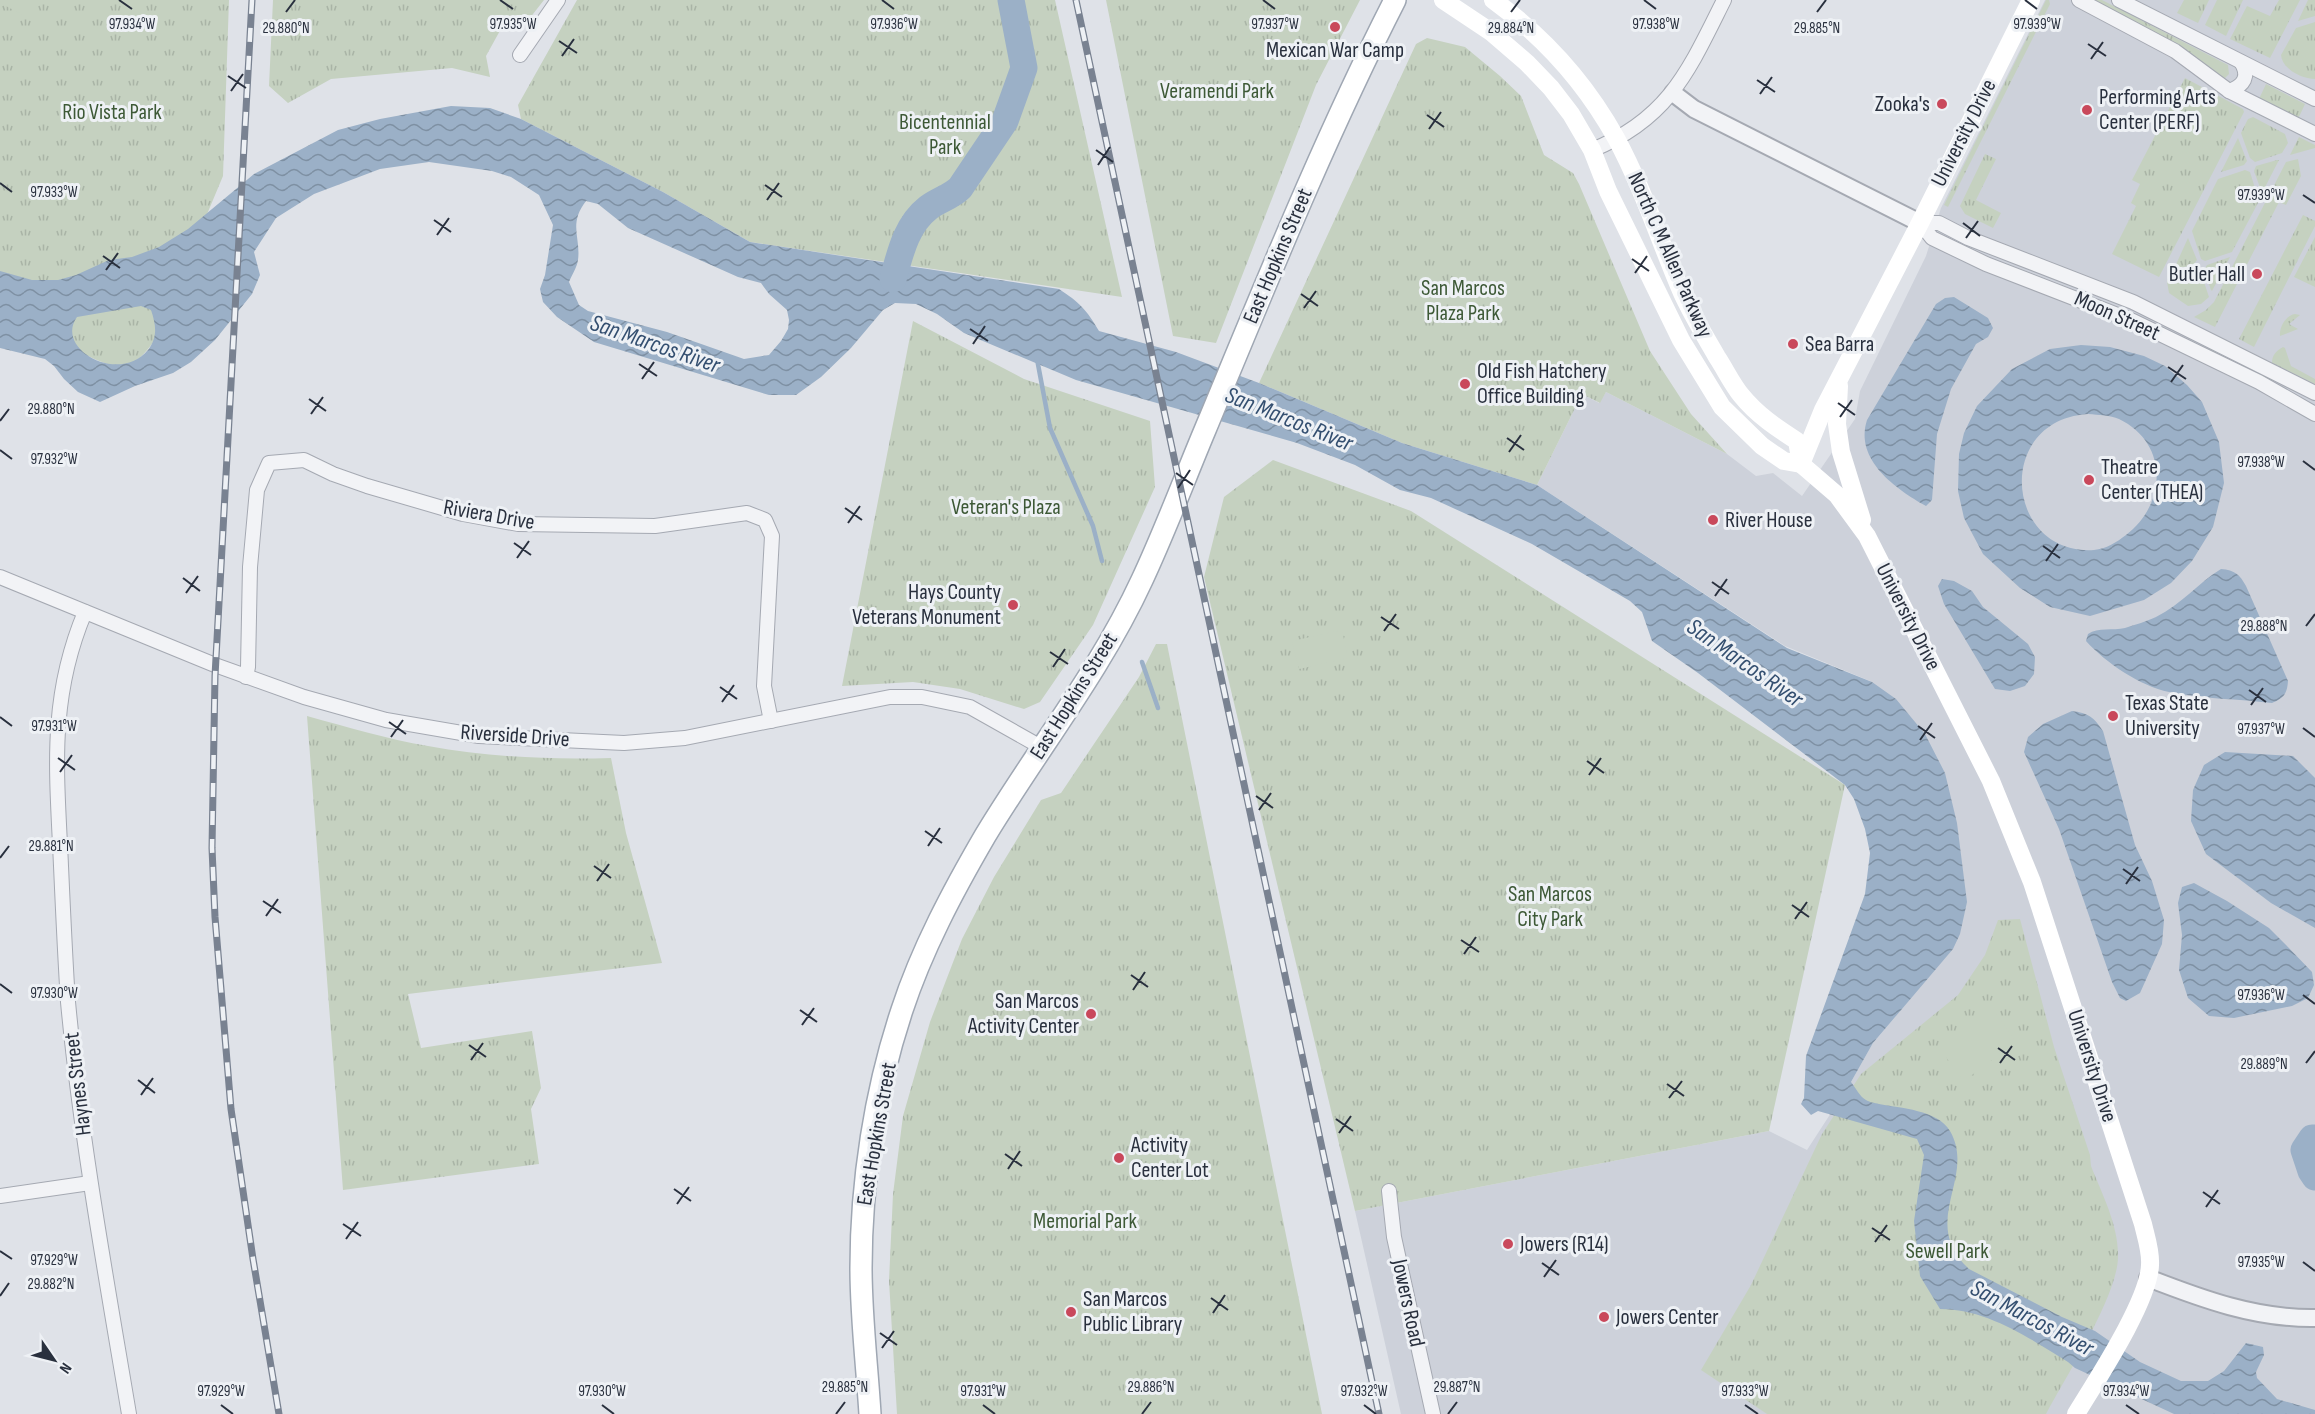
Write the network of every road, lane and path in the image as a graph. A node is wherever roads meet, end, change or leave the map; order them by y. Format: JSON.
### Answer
{"nodes":[{"id":1,"x":558,"y":0,"type":"edge"},
{"id":2,"x":1395,"y":0,"type":"edge"},
{"id":3,"x":1443,"y":0,"type":"edge"},
{"id":4,"x":1493,"y":0,"type":"edge"},
{"id":5,"x":1724,"y":0,"type":"edge"},
{"id":6,"x":2031,"y":0,"type":"edge"},
{"id":7,"x":2079,"y":0,"type":"edge"},
{"id":8,"x":2120,"y":0,"type":"edge"},
{"id":9,"x":1546,"y":45,"type":"junction"},
{"id":10,"x":520,"y":55,"type":"dead end"},
{"id":11,"x":2241,"y":62,"type":"junction"},
{"id":12,"x":1527,"y":63,"type":"junction"},
{"id":13,"x":2229,"y":91,"type":"junction"},
{"id":14,"x":1673,"y":93,"type":"junction"},
{"id":15,"x":2315,"y":99,"type":"edge"},
{"id":16,"x":2315,"y":134,"type":"edge"},
{"id":17,"x":1617,"y":140,"type":"junction"},
{"id":18,"x":1592,"y":150,"type":"junction"},
{"id":19,"x":1920,"y":223,"type":"junction"},
{"id":20,"x":1655,"y":225,"type":"junction"},
{"id":21,"x":1630,"y":235,"type":"junction"},
{"id":22,"x":1840,"y":378,"type":"junction"},
{"id":23,"x":2315,"y":393,"type":"edge"},
{"id":24,"x":2315,"y":414,"type":"edge"},
{"id":25,"x":1801,"y":464,"type":"junction"},
{"id":26,"x":1867,"y":536,"type":"junction"},
{"id":27,"x":0,"y":577,"type":"edge"},
{"id":28,"x":85,"y":612,"type":"junction"},
{"id":29,"x":246,"y":677,"type":"junction"},
{"id":30,"x":771,"y":721,"type":"junction"},
{"id":31,"x":1041,"y":747,"type":"junction"},
{"id":32,"x":90,"y":1184,"type":"junction"},
{"id":33,"x":1389,"y":1191,"type":"dead end"},
{"id":34,"x":0,"y":1196,"type":"edge"},
{"id":35,"x":2148,"y":1278,"type":"junction"},
{"id":36,"x":2315,"y":1318,"type":"edge"},
{"id":37,"x":129,"y":1414,"type":"edge"},
{"id":38,"x":870,"y":1414,"type":"edge"},
{"id":39,"x":1433,"y":1414,"type":"edge"},
{"id":40,"x":2076,"y":1414,"type":"edge"}],
"edges":[{"from":1,"to":10,"type":"street"},
{"from":2,"to":31,"type":"main road","name":"East Hopkins Street"},
{"from":3,"to":12,"type":"main road","name":"North C M Allen Parkway"},
{"from":4,"to":9,"type":"main road","name":"North C M Allen Parkway"},
{"from":5,"to":14,"type":"street"},
{"from":6,"to":19,"type":"main road","name":"University Drive"},
{"from":7,"to":13,"type":"street"},
{"from":8,"to":11,"type":"street"},
{"from":9,"to":12,"type":"main road"},
{"from":9,"to":17,"type":"main road","name":"North C M Allen Parkway"},
{"from":11,"to":13,"type":"street"},
{"from":11,"to":15,"type":"street"},
{"from":12,"to":18,"type":"main road","name":"North C M Allen Parkway"},
{"from":13,"to":16,"type":"street"},
{"from":14,"to":17,"type":"street"},
{"from":14,"to":19,"type":"street","name":"Moon Street"},
{"from":17,"to":18,"type":"street"},
{"from":17,"to":20,"type":"main road","name":"North C M Allen Parkway"},
{"from":18,"to":21,"type":"main road","name":"North C M Allen Parkway"},
{"from":19,"to":22,"type":"main road","name":"University Drive"},
{"from":19,"to":23,"type":"street","name":"Moon Street"},
{"from":19,"to":24,"type":"street","name":"Moon Street"},
{"from":20,"to":21,"type":"main road"},
{"from":20,"to":25,"type":"main road","name":"North C M Allen Parkway"},
{"from":21,"to":25,"type":"main road","name":"North C M Allen Parkway"},
{"from":22,"to":25,"type":"main road","name":"University Drive"},
{"from":22,"to":26,"type":"main road"},
{"from":25,"to":26,"type":"main road","name":"University Drive"},
{"from":26,"to":35,"type":"main road","name":"University Drive"},
{"from":27,"to":28,"type":"street","name":"Riverside Drive"},
{"from":28,"to":29,"type":"street","name":"Riverside Drive"},
{"from":28,"to":32,"type":"street","name":"Haynes Street"},
{"from":29,"to":30,"type":"street","name":"Riverside Drive"},
{"from":29,"to":30,"type":"street","name":"Riviera Drive"},
{"from":30,"to":31,"type":"street","name":"Riverside Drive"},
{"from":31,"to":38,"type":"main road","name":"East Hopkins Street"},
{"from":32,"to":34,"type":"street"},
{"from":32,"to":37,"type":"street","name":"Haynes Street"},
{"from":33,"to":39,"type":"street","name":"Jowers Road"},
{"from":35,"to":36,"type":"street"},
{"from":35,"to":40,"type":"main road"}]}
